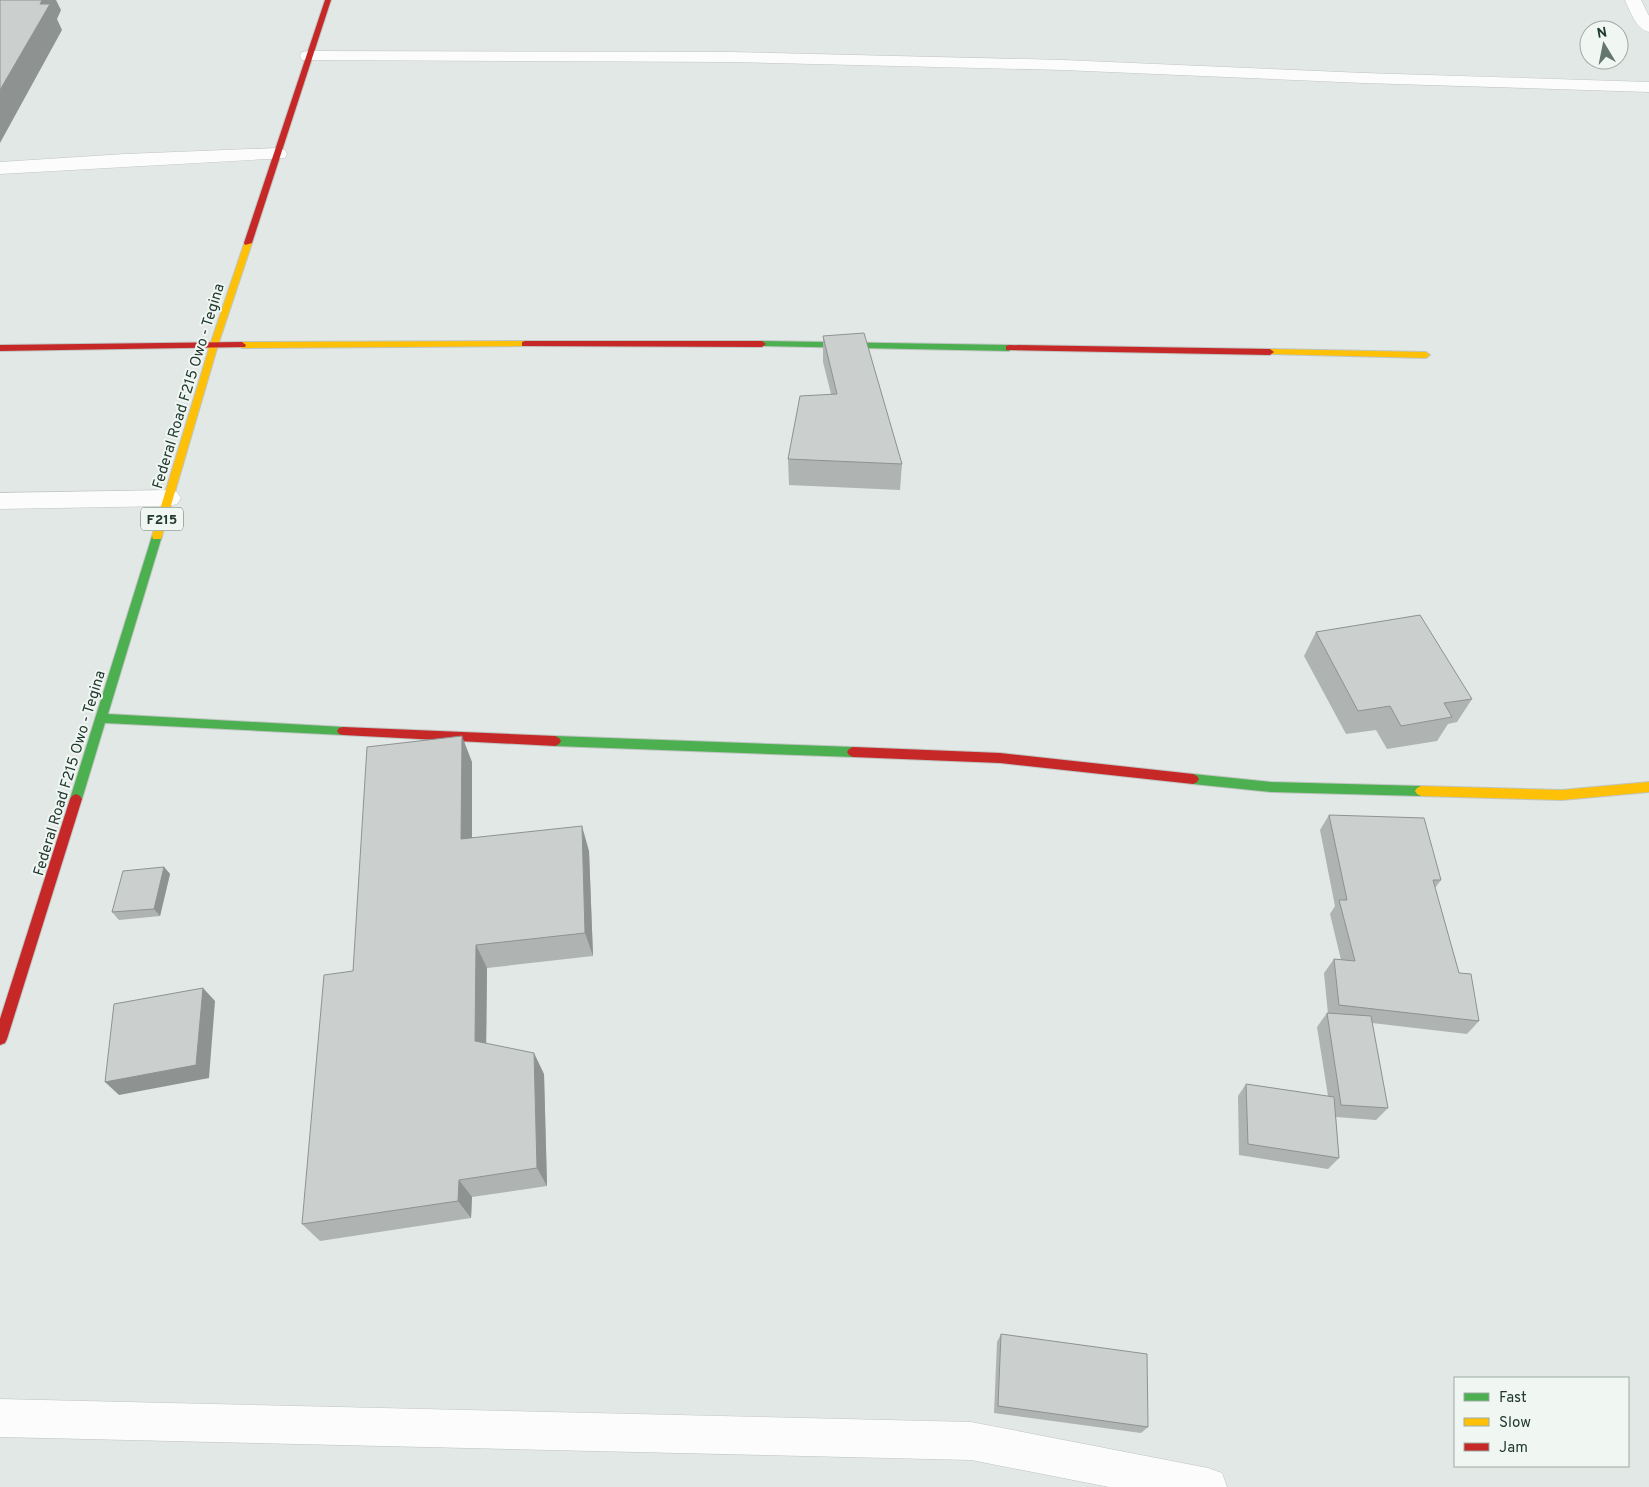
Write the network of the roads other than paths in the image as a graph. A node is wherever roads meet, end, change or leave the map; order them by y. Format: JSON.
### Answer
{"nodes":[{"id":1,"x":328,"y":0,"type":"edge"},
{"id":2,"x":1633,"y":0,"type":"edge"},
{"id":3,"x":1649,"y":27,"type":"edge"},
{"id":4,"x":308,"y":56,"type":"junction"},
{"id":5,"x":1649,"y":87,"type":"edge"},
{"id":6,"x":278,"y":154,"type":"junction"},
{"id":7,"x":0,"y":168,"type":"edge"},
{"id":8,"x":214,"y":345,"type":"junction"},
{"id":9,"x":0,"y":348,"type":"edge"},
{"id":10,"x":1426,"y":355,"type":"dead end"},
{"id":11,"x":169,"y":498,"type":"junction"},
{"id":12,"x":0,"y":501,"type":"edge"},
{"id":13,"x":102,"y":718,"type":"junction"},
{"id":14,"x":1649,"y":787,"type":"edge"},
{"id":15,"x":0,"y":1039,"type":"edge"},
{"id":16,"x":0,"y":1418,"type":"edge"},
{"id":17,"x":1208,"y":1487,"type":"edge"}],
"edges":[{"from":1,"to":4,"type":"street","name":"Federal Road F215 Owo - Tegina","number":"F215"},
{"from":2,"to":3,"type":"street"},
{"from":4,"to":5,"type":"street"},
{"from":4,"to":6,"type":"street","name":"Federal Road F215 Owo - Tegina","number":"F215"},
{"from":6,"to":7,"type":"street"},
{"from":6,"to":8,"type":"street","name":"Federal Road F215 Owo - Tegina","number":"F215"},
{"from":8,"to":9,"type":"street"},
{"from":8,"to":10,"type":"street"},
{"from":8,"to":11,"type":"street","name":"Federal Road F215 Owo - Tegina","number":"F215"},
{"from":11,"to":12,"type":"street"},
{"from":11,"to":13,"type":"street","name":"Federal Road F215 Owo - Tegina","number":"F215"},
{"from":13,"to":14,"type":"street"},
{"from":13,"to":15,"type":"street","name":"Federal Road F215 Owo - Tegina","number":"F215"},
{"from":16,"to":17,"type":"street"}]}
